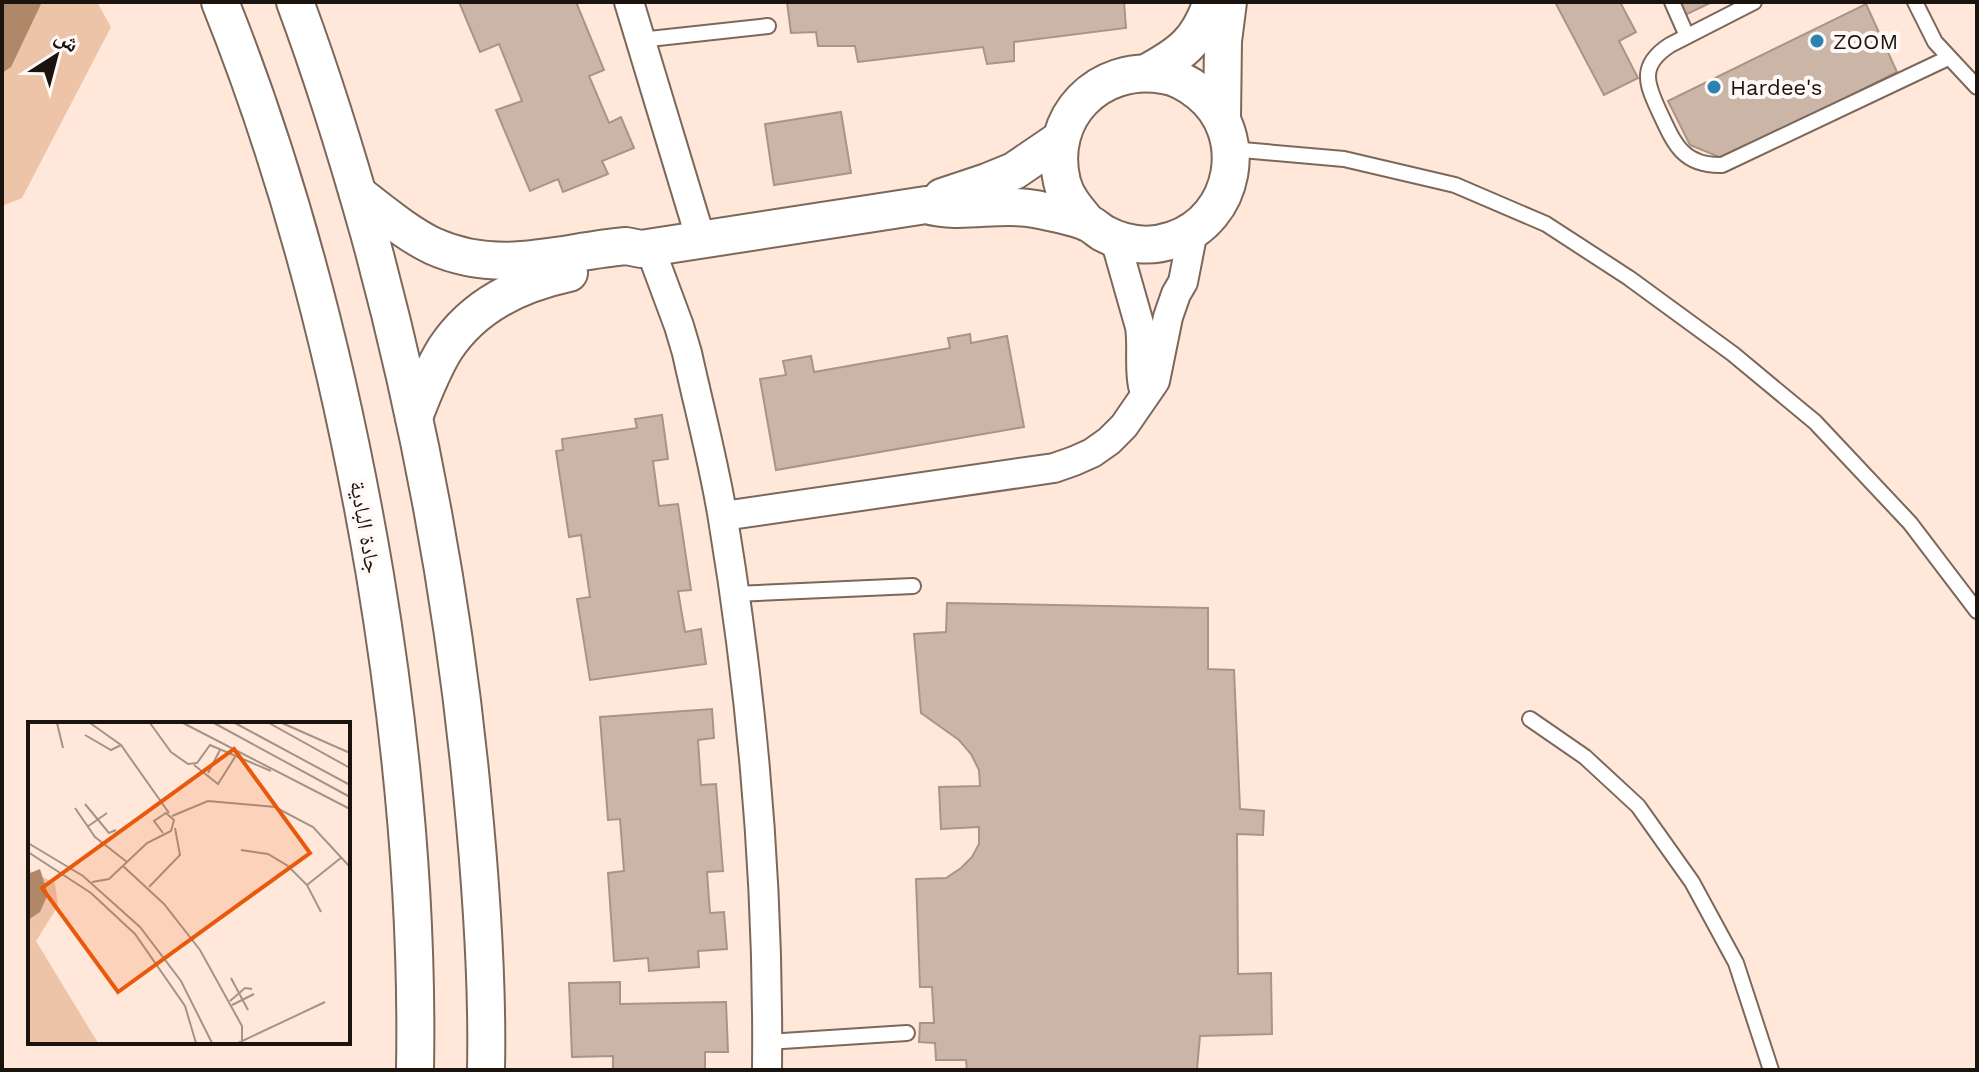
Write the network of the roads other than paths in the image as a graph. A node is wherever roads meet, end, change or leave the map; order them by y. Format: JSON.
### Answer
{"nodes":[{"id":1,"x":220,"y":2,"type":"edge"},
{"id":2,"x":295,"y":2,"type":"edge"},
{"id":3,"x":629,"y":2,"type":"edge"},
{"id":4,"x":1212,"y":2,"type":"edge"},
{"id":5,"x":1228,"y":2,"type":"edge"},
{"id":6,"x":1672,"y":2,"type":"edge"},
{"id":7,"x":1754,"y":2,"type":"edge"},
{"id":8,"x":1915,"y":2,"type":"edge"},
{"id":9,"x":768,"y":26,"type":"dead end"},
{"id":10,"x":1687,"y":36,"type":"junction"},
{"id":11,"x":640,"y":40,"type":"junction"},
{"id":12,"x":1948,"y":58,"type":"junction"},
{"id":13,"x":1148,"y":72,"type":"junction"},
{"id":14,"x":1977,"y":87,"type":"edge"},
{"id":15,"x":1226,"y":134,"type":"junction"},
{"id":16,"x":1061,"y":139,"type":"junction"},
{"id":17,"x":358,"y":194,"type":"junction"},
{"id":18,"x":926,"y":205,"type":"junction"},
{"id":19,"x":1101,"y":231,"type":"junction"},
{"id":20,"x":1193,"y":231,"type":"junction"},
{"id":21,"x":701,"y":240,"type":"junction"},
{"id":22,"x":646,"y":249,"type":"junction"},
{"id":23,"x":1145,"y":395,"type":"junction"},
{"id":24,"x":414,"y":417,"type":"junction"},
{"id":25,"x":723,"y":516,"type":"junction"},
{"id":26,"x":913,"y":586,"type":"dead end"},
{"id":27,"x":734,"y":594,"type":"junction"},
{"id":28,"x":1977,"y":611,"type":"edge"},
{"id":29,"x":1530,"y":719,"type":"dead end"},
{"id":30,"x":907,"y":1033,"type":"dead end"},
{"id":31,"x":767,"y":1056,"type":"edge"},
{"id":32,"x":415,"y":1070,"type":"edge"},
{"id":33,"x":486,"y":1070,"type":"edge"},
{"id":34,"x":1771,"y":1070,"type":"edge"}],
"edges":[{"from":1,"to":32,"type":"street","name":"جادة البادية"},
{"from":2,"to":17,"type":"street"},
{"from":3,"to":11,"type":"street"},
{"from":4,"to":13,"type":"street"},
{"from":5,"to":15,"type":"street"},
{"from":6,"to":10,"type":"lane"},
{"from":7,"to":10,"type":"lane"},
{"from":8,"to":12,"type":"lane"},
{"from":9,"to":11,"type":"lane"},
{"from":10,"to":12,"type":"lane"},
{"from":11,"to":21,"type":"street"},
{"from":12,"to":14,"type":"lane"},
{"from":13,"to":15,"type":"street"},
{"from":13,"to":16,"type":"street"},
{"from":15,"to":20,"type":"street"},
{"from":15,"to":28,"type":"lane"},
{"from":16,"to":18,"type":"street"},
{"from":16,"to":19,"type":"street"},
{"from":17,"to":22,"type":"street"},
{"from":17,"to":24,"type":"street"},
{"from":18,"to":19,"type":"street"},
{"from":18,"to":21,"type":"street"},
{"from":19,"to":20,"type":"street"},
{"from":19,"to":23,"type":"street"},
{"from":20,"to":23,"type":"street"},
{"from":21,"to":22,"type":"street"},
{"from":22,"to":24,"type":"street"},
{"from":22,"to":25,"type":"street"},
{"from":23,"to":25,"type":"street"},
{"from":24,"to":33,"type":"street"},
{"from":25,"to":27,"type":"street"},
{"from":26,"to":27,"type":"lane"},
{"from":27,"to":31,"type":"street"},
{"from":29,"to":34,"type":"lane"},
{"from":30,"to":31,"type":"lane"}]}
